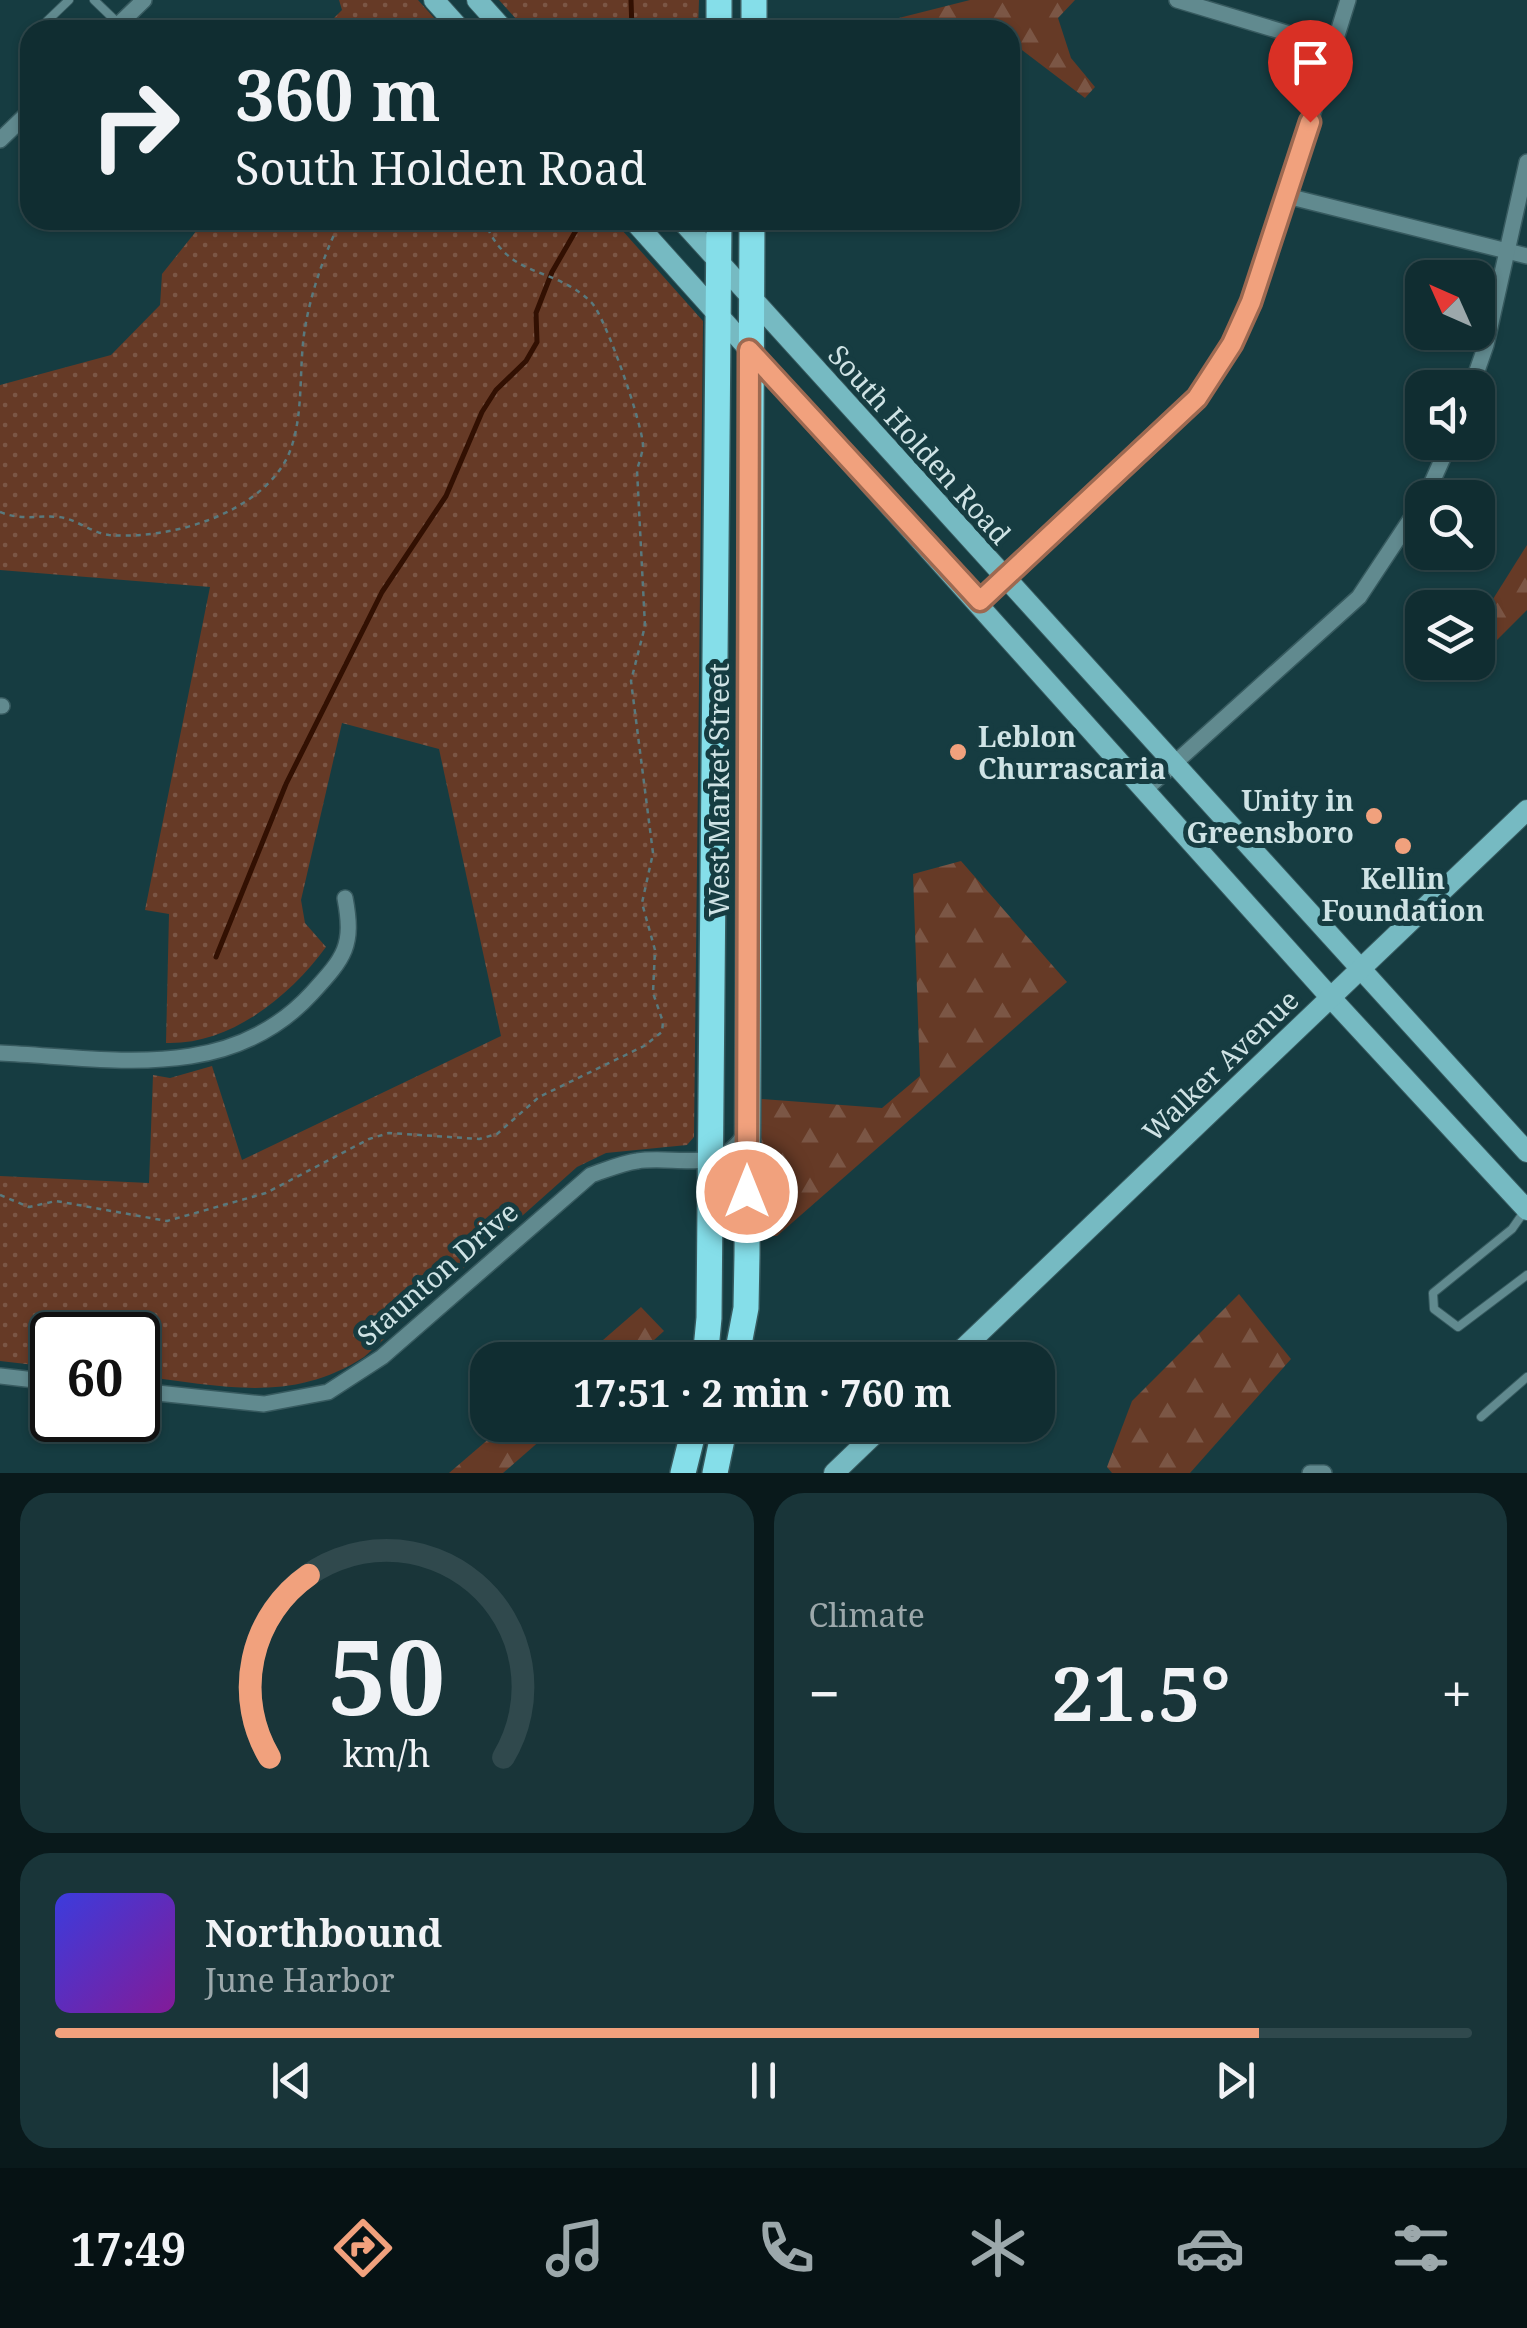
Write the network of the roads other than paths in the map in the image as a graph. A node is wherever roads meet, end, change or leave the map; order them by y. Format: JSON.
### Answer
{"nodes":[{"id":1,"x":69,"y":0,"type":"edge"},
{"id":2,"x":94,"y":0,"type":"edge"},
{"id":3,"x":144,"y":0,"type":"edge"},
{"id":4,"x":434,"y":0,"type":"edge"},
{"id":5,"x":477,"y":0,"type":"edge"},
{"id":6,"x":1177,"y":0,"type":"edge"},
{"id":7,"x":1348,"y":0,"type":"edge"},
{"id":8,"x":47,"y":20,"type":"edge"},
{"id":9,"x":110,"y":20,"type":"edge"},
{"id":10,"x":123,"y":20,"type":"edge"},
{"id":11,"x":452,"y":20,"type":"edge"},
{"id":12,"x":495,"y":20,"type":"edge"},
{"id":13,"x":1333,"y":47,"type":"junction"},
{"id":14,"x":20,"y":120,"type":"edge"},
{"id":15,"x":0,"y":140,"type":"edge"},
{"id":16,"x":1527,"y":162,"type":"edge"},
{"id":17,"x":1287,"y":196,"type":"junction"},
{"id":18,"x":643,"y":230,"type":"edge"},
{"id":19,"x":690,"y":230,"type":"edge"},
{"id":20,"x":719,"y":230,"type":"edge"},
{"id":21,"x":752,"y":230,"type":"edge"},
{"id":22,"x":1506,"y":251,"type":"junction"},
{"id":23,"x":1527,"y":256,"type":"edge"},
{"id":24,"x":719,"y":260,"type":"junction"},
{"id":25,"x":750,"y":299,"type":"junction"},
{"id":26,"x":719,"y":314,"type":"junction"},
{"id":27,"x":749,"y":350,"type":"junction"},
{"id":28,"x":1477,"y":370,"type":"edge"},
{"id":29,"x":1405,"y":528,"type":"edge"},
{"id":30,"x":1005,"y":578,"type":"junction"},
{"id":31,"x":980,"y":601,"type":"junction"},
{"id":32,"x":1176,"y":763,"type":"junction"},
{"id":33,"x":1146,"y":790,"type":"junction"},
{"id":34,"x":1527,"y":810,"type":"edge"},
{"id":35,"x":345,"y":898,"type":"dead end"},
{"id":36,"x":1360,"y":968,"type":"junction"},
{"id":37,"x":1330,"y":998,"type":"junction"},
{"id":38,"x":0,"y":1052,"type":"edge"},
{"id":39,"x":747,"y":1129,"type":"junction"},
{"id":40,"x":1527,"y":1152,"type":"edge"},
{"id":41,"x":710,"y":1161,"type":"junction"},
{"id":42,"x":1527,"y":1210,"type":"edge"},
{"id":43,"x":1527,"y":1275,"type":"edge"},
{"id":44,"x":705,"y":1342,"type":"edge"},
{"id":45,"x":739,"y":1342,"type":"edge"},
{"id":46,"x":970,"y":1342,"type":"edge"},
{"id":47,"x":0,"y":1376,"type":"edge"},
{"id":48,"x":1527,"y":1377,"type":"edge"},
{"id":49,"x":30,"y":1379,"type":"edge"},
{"id":50,"x":160,"y":1394,"type":"edge"},
{"id":51,"x":1481,"y":1417,"type":"dead end"},
{"id":52,"x":691,"y":1442,"type":"edge"},
{"id":53,"x":721,"y":1442,"type":"edge"},
{"id":54,"x":866,"y":1442,"type":"edge"},
{"id":55,"x":683,"y":1473,"type":"edge"},
{"id":56,"x":715,"y":1473,"type":"edge"},
{"id":57,"x":834,"y":1473,"type":"edge"},
{"id":58,"x":1310,"y":1473,"type":"edge"},
{"id":59,"x":1324,"y":1473,"type":"edge"}],
"edges":[{"from":1,"to":8,"type":"lane"},
{"from":2,"to":9,"type":"lane"},
{"from":3,"to":10,"type":"street"},
{"from":4,"to":11,"type":"main road"},
{"from":5,"to":12,"type":"main road"},
{"from":6,"to":13,"type":"street"},
{"from":7,"to":13,"type":"street"},
{"from":13,"to":17,"type":"street"},
{"from":14,"to":15,"type":"street"},
{"from":16,"to":22,"type":"street"},
{"from":17,"to":22,"type":"street"},
{"from":17,"to":30,"type":"street"},
{"from":18,"to":26,"type":"main road"},
{"from":19,"to":24,"type":"main road","name":"South Holden Road"},
{"from":20,"to":24,"type":"main road","name":"West Market Street"},
{"from":21,"to":25,"type":"main road","name":"West Market Street"},
{"from":22,"to":23,"type":"street"},
{"from":22,"to":28,"type":"street"},
{"from":24,"to":25,"type":"main road","name":"South Holden Road"},
{"from":24,"to":26,"type":"main road","name":"West Market Street"},
{"from":25,"to":27,"type":"main road","name":"West Market Street"},
{"from":25,"to":30,"type":"main road","name":"South Holden Road"},
{"from":26,"to":27,"type":"main road"},
{"from":26,"to":41,"type":"main road","name":"West Market Street"},
{"from":27,"to":31,"type":"main road"},
{"from":27,"to":39,"type":"main road","name":"West Market Street"},
{"from":29,"to":32,"type":"street"},
{"from":30,"to":31,"type":"street"},
{"from":30,"to":32,"type":"main road","name":"South Holden Road"},
{"from":31,"to":33,"type":"main road"},
{"from":32,"to":33,"type":"street"},
{"from":32,"to":36,"type":"main road","name":"South Holden Road"},
{"from":33,"to":37,"type":"main road"},
{"from":34,"to":36,"type":"main road","name":"Walker Avenue"},
{"from":35,"to":38,"type":"street"},
{"from":36,"to":37,"type":"main road","name":"Walker Avenue"},
{"from":36,"to":40,"type":"main road","name":"South Holden Road"},
{"from":37,"to":42,"type":"main road"},
{"from":37,"to":46,"type":"main road","name":"Walker Avenue"},
{"from":39,"to":41,"type":"street"},
{"from":39,"to":45,"type":"main road","name":"West Market Street"},
{"from":41,"to":44,"type":"main road","name":"West Market Street"},
{"from":41,"to":50,"type":"street","name":"Staunton Drive"},
{"from":42,"to":43,"type":"lane"},
{"from":47,"to":49,"type":"street"},
{"from":48,"to":51,"type":"lane"},
{"from":52,"to":55,"type":"main road"},
{"from":53,"to":56,"type":"main road"},
{"from":54,"to":57,"type":"main road"},
{"from":58,"to":59,"type":"street"}]}
